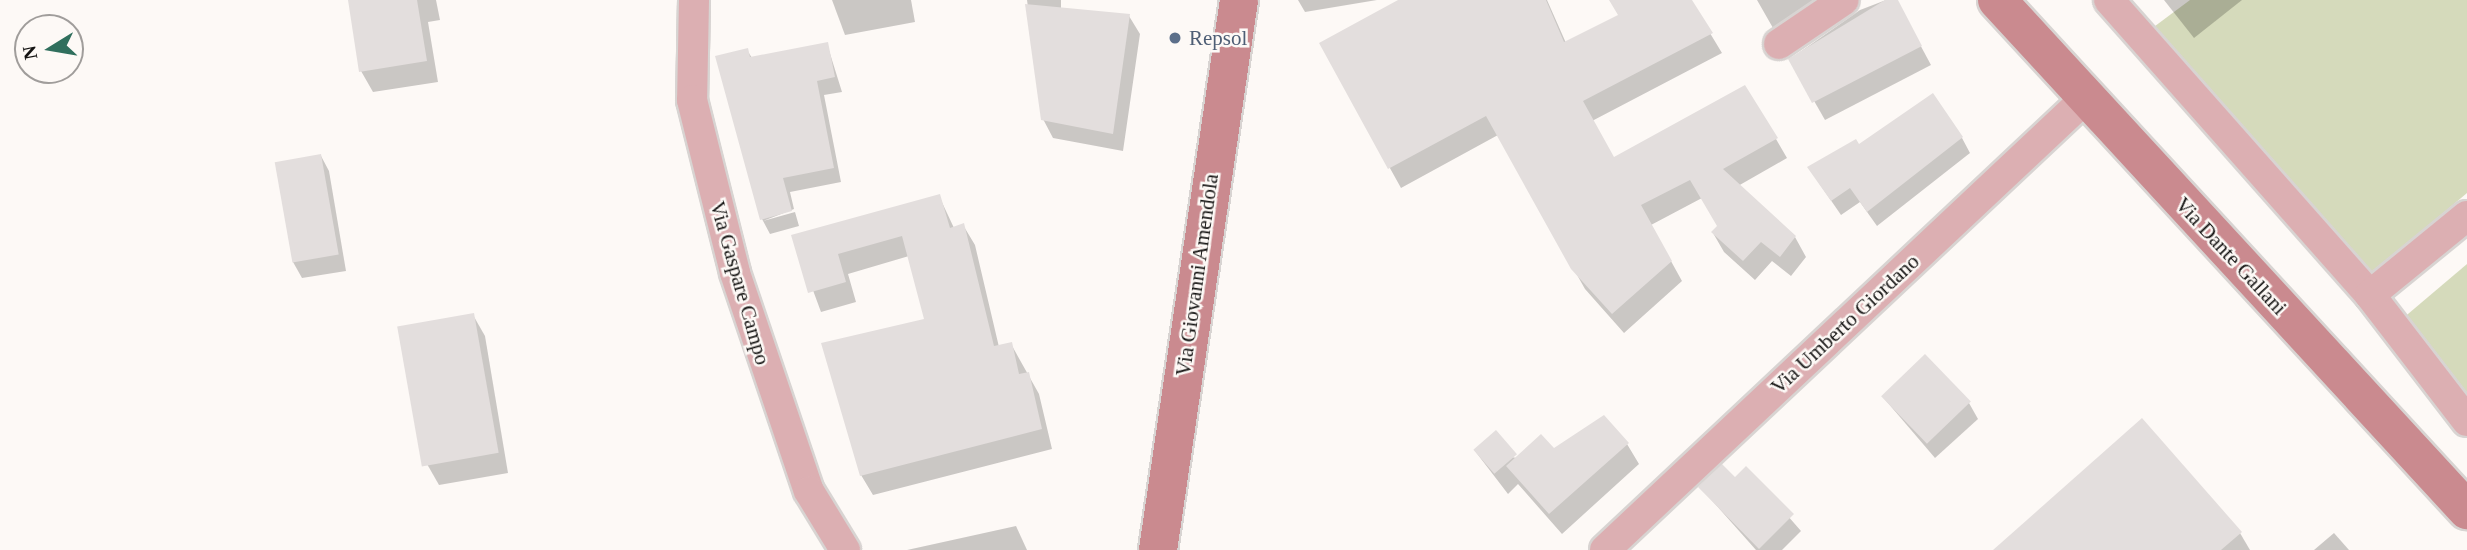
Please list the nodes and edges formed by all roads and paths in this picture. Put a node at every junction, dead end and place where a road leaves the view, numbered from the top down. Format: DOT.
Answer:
graph roads {
  1 [pos="694,0"];
  2 [pos="1239,0"];
  3 [pos="1844,0"];
  4 [pos="1997,0"];
  5 [pos="2109,0"];
  6 [pos="1779,44"];
  7 [pos="2085,99"];
  8 [pos="2467,216"];
  9 [pos="2370,296"];
  10 [pos="2467,421"];
  11 [pos="2467,510"];
  12 [pos="845,550"];
  13 [pos="1158,550"];
  14 [pos="1605,550"];
  1 -- 12 [label="street, Via Gaspare Campo"];
  2 -- 13 [label="street, Via Giovanni Amendola"];
  3 -- 6 [label="street"];
  4 -- 7 [label="street, Via Dante Gallani"];
  5 -- 9 [label="street"];
  7 -- 11 [label="street, Via Dante Gallani"];
  7 -- 14 [label="street, Via Umberto Giordano"];
  8 -- 9 [label="street"];
  9 -- 10 [label="street"];
}
